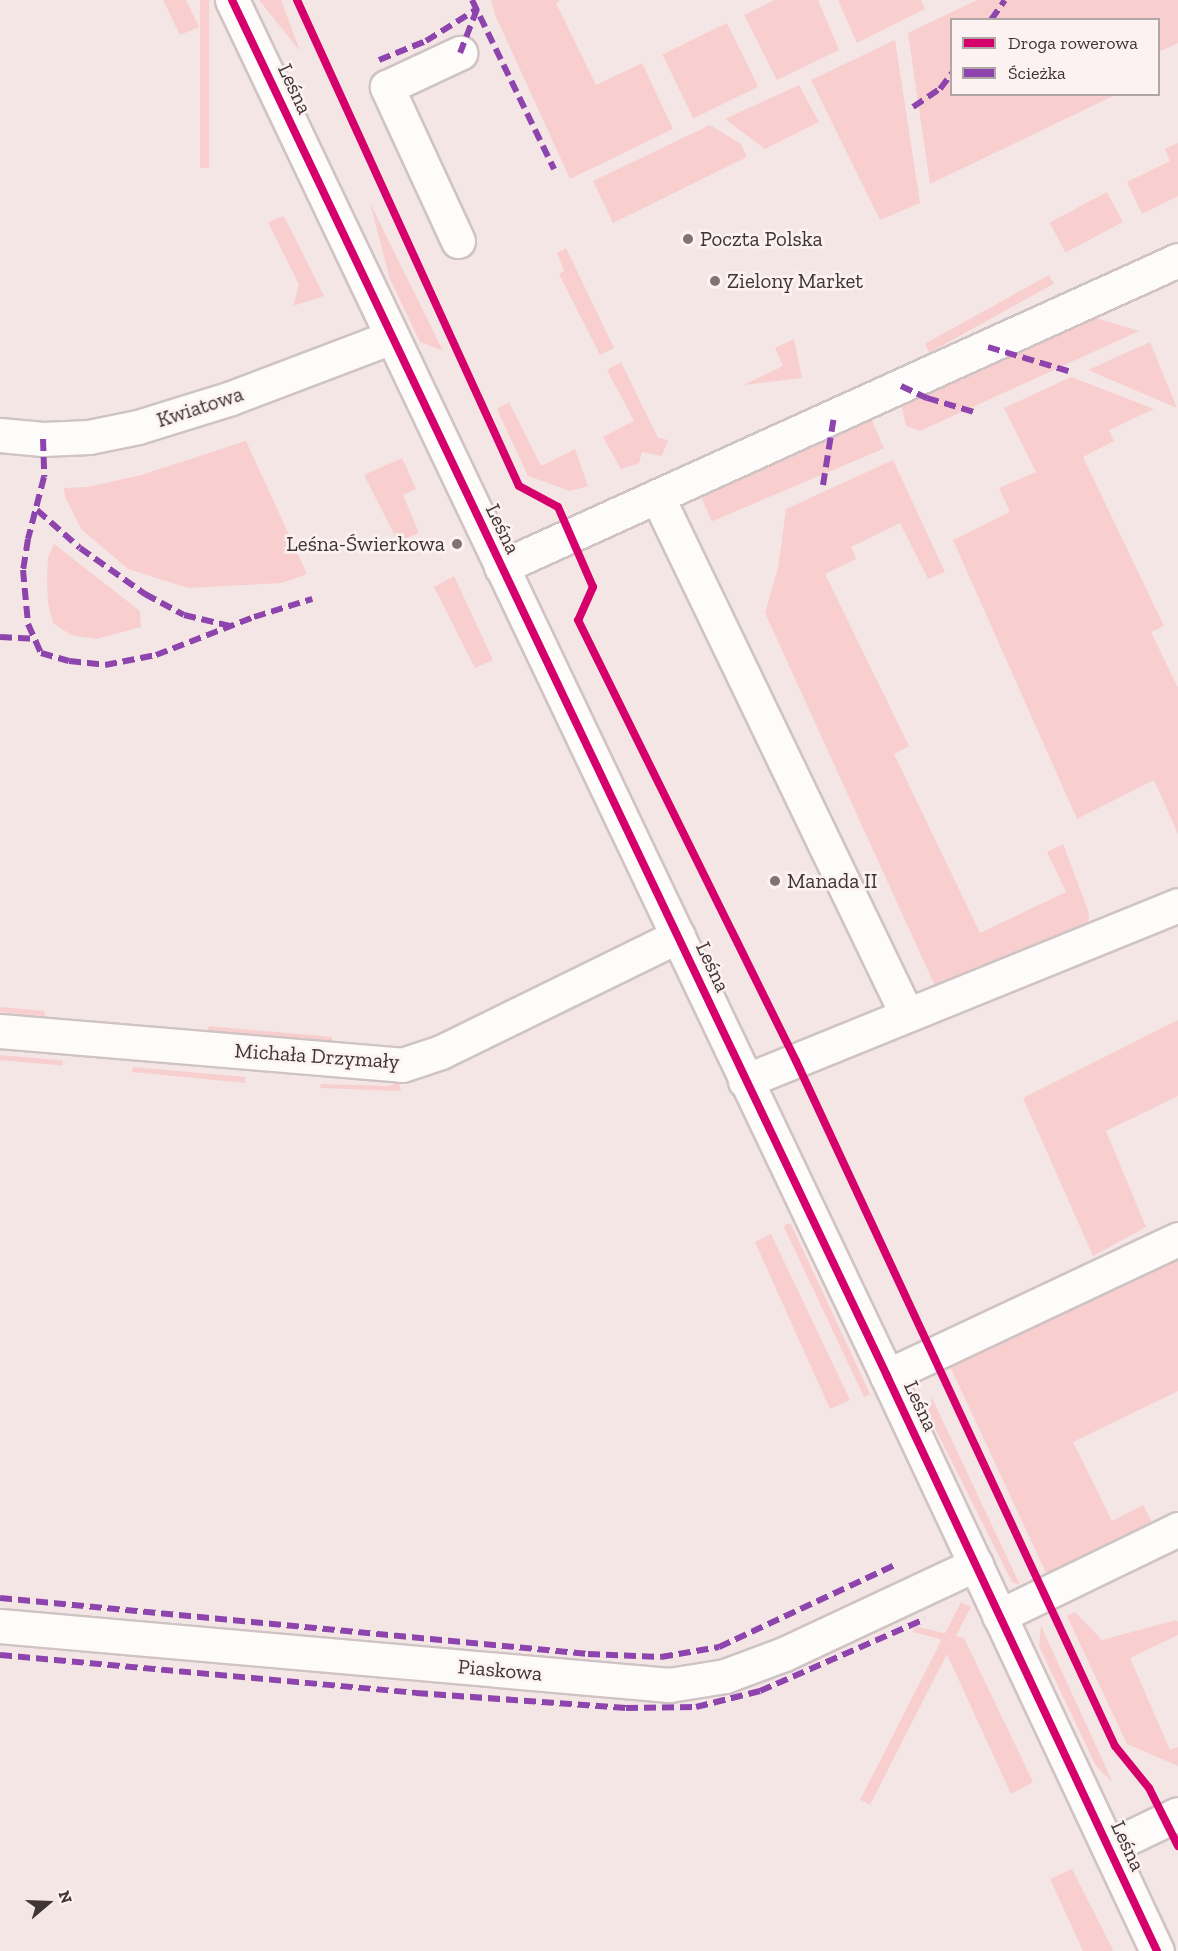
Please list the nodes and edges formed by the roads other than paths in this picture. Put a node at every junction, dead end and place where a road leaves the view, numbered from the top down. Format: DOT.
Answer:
graph roads {
  1 [pos="232,0"];
  2 [pos="460,52"];
  3 [pos="458,241"];
  4 [pos="1178,260"];
  5 [pos="392,338"];
  6 [pos="0,435"];
  7 [pos="657,496"];
  8 [pos="501,567"];
  9 [pos="1178,904"];
  10 [pos="678,936"];
  11 [pos="907,1015"];
  12 [pos="0,1031"];
  13 [pos="745,1081"];
  14 [pos="1178,1239"];
  15 [pos="887,1376"];
  16 [pos="1178,1529"];
  17 [pos="976,1564"];
  18 [pos="999,1616"];
  19 [pos="0,1626"];
  20 [pos="1178,1814"];
  21 [pos="1109,1847"];
  22 [pos="1157,1951"];
  1 -- 5 [label="street, Leśna"];
  2 -- 3 [label="street"];
  4 -- 7 [label="street"];
  5 -- 6 [label="street, Kwiatowa"];
  5 -- 8 [label="street, Leśna"];
  7 -- 8 [label="street"];
  7 -- 11 [label="street"];
  8 -- 10 [label="street, Leśna"];
  9 -- 11 [label="street"];
  10 -- 12 [label="street, Michała Drzymały"];
  10 -- 13 [label="street, Leśna"];
  11 -- 13 [label="street"];
  13 -- 15 [label="street, Leśna"];
  14 -- 15 [label="street"];
  15 -- 17 [label="street, Leśna"];
  16 -- 18 [label="street"];
  17 -- 18 [label="street, Leśna"];
  17 -- 19 [label="street, Piaskowa"];
  18 -- 21 [label="street, Leśna"];
  20 -- 21 [label="street"];
  21 -- 22 [label="street, Leśna"];
}
